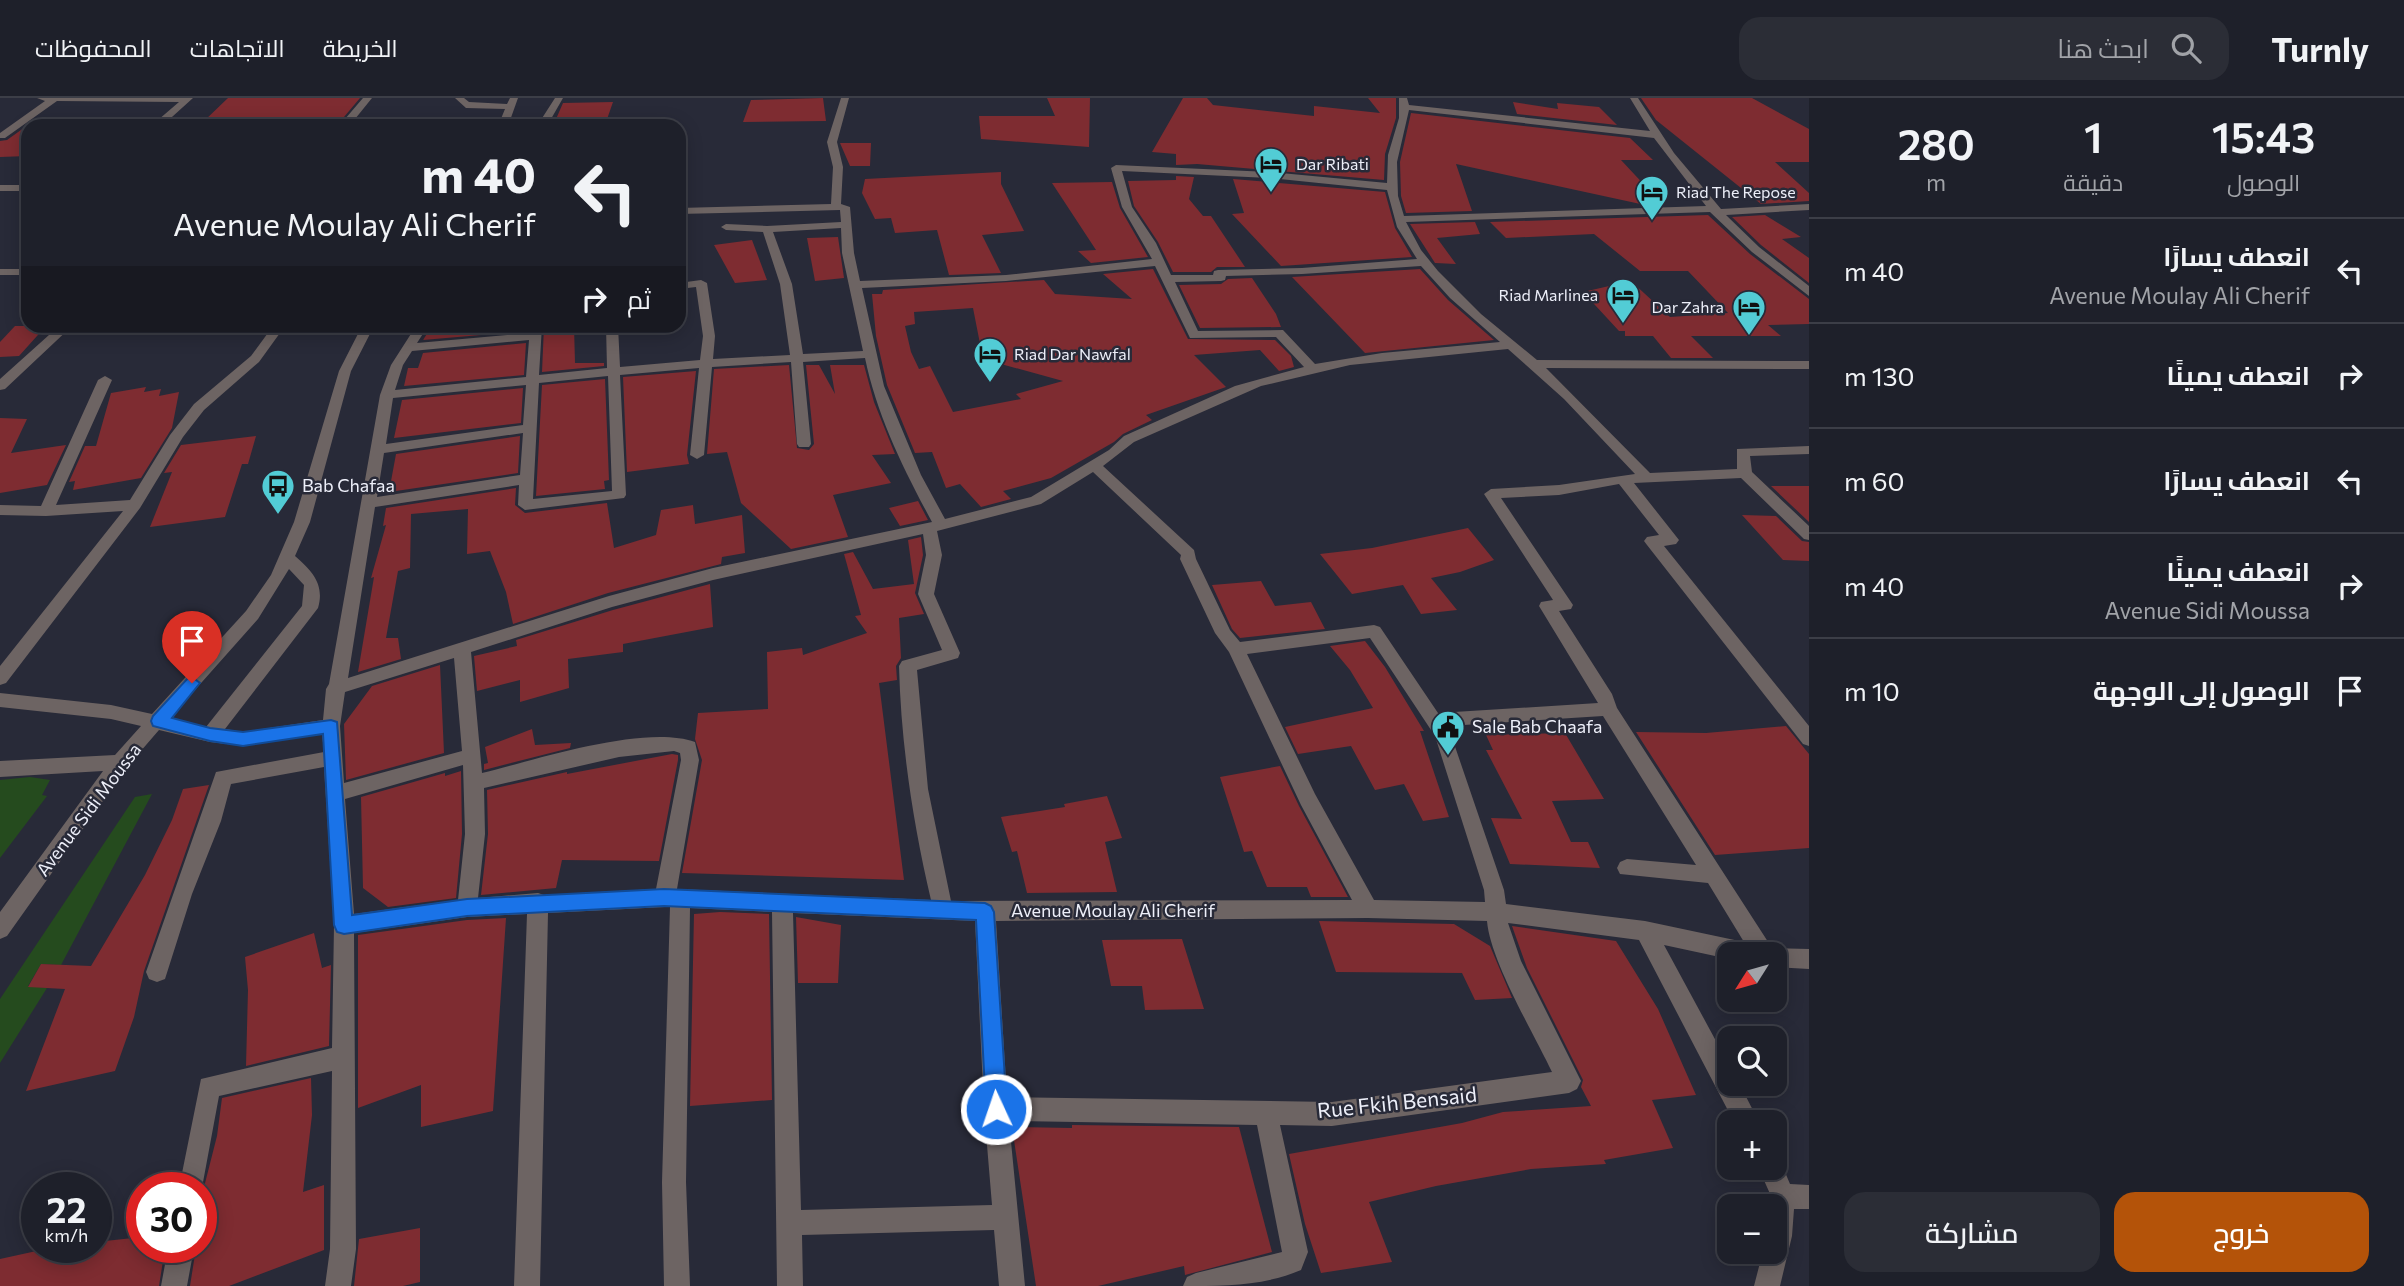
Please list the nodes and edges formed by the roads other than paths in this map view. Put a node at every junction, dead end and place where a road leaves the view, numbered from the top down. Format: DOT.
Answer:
graph roads {
  1 [pos="41,98"];
  2 [pos="55,98"];
  3 [pos="188,98"];
  4 [pos="368,98"];
  5 [pos="459,98"];
  6 [pos="559,98"];
  7 [pos="845,98"];
  8 [pos="1634,98"];
  9 [pos="513,102"];
  10 [pos="1404,102"];
  11 [pos="26,119"];
  12 [pos="164,119"];
  13 [pos="350,119"];
  14 [pos="506,119"];
  15 [pos="546,119"];
  16 [pos="21,122"];
  17 [pos="1656,135"];
  18 [pos="15,136"];
  19 [pos="1393,187"];
  20 [pos="0,188"];
  21 [pos="21,188"];
  22 [pos="836,207"];
  23 [pos="1809,207"];
  24 [pos="686,211"];
  25 [pos="1714,211"];
  26 [pos="1399,219"];
  27 [pos="845,225"];
  28 [pos="726,227"];
  29 [pos="767,229"];
  30 [pos="1158,262"];
  31 [pos="1423,262"];
  32 [pos="0,272"];
  33 [pos="21,272"];
  34 [pos="1167,279"];
  35 [pos="686,285"];
  36 [pos="856,285"];
  37 [pos="1809,292"];
  38 [pos="58,333"];
  39 [pos="274,333"];
  40 [pos="364,333"];
  41 [pos="417,333"];
  42 [pos="521,333"];
  43 [pos="536,333"];
  44 [pos="612,333"];
  45 [pos="1510,345"];
  46 [pos="407,348"];
  47 [pos="871,354"];
  48 [pos="797,359"];
  49 [pos="707,363"];
  50 [pos="1533,364"];
  51 [pos="1809,365"];
  52 [pos="1312,368"];
  53 [pos="615,371"];
  54 [pos="532,378"];
  55 [pos="106,380"];
  56 [pos="1,383"];
  57 [pos="387,395"];
  58 [pos="530,428"];
  59 [pos="804,444"];
  60 [pos="379,449"];
  61 [pos="1809,450"];
  62 [pos="697,455"];
  63 [pos="1094,465"];
  64 [pos="1745,472"];
  65 [pos="1623,478"];
  66 [pos="1647,478"];
  67 [pos="527,479"];
  68 [pos="370,503"];
  69 [pos="135,505"];
  70 [pos="0,510"];
  71 [pos="46,510"];
  72 [pos="935,527"];
  73 [pos="1809,535"];
  74 [pos="287,558"];
  75 [pos="1236,649"];
  76 [pos="462,651"];
  77 [pos="0,678"];
  78 [pos="335,689"];
  79 [pos="0,700"];
  80 [pos="1608,709"];
  81 [pos="1436,720"];
  82 [pos="159,721"];
  83 [pos="331,726"];
  84 [pos="210,735"];
  85 [pos="1809,739"];
  86 [pos="473,755"];
  87 [pos="331,758"];
  88 [pos="120,762"];
  89 [pos="0,769"];
  90 [pos="474,783"];
  91 [pos="335,794"];
  92 [pos="1627,868"];
  93 [pos="1715,875"];
  94 [pos="672,898"];
  95 [pos="538,902"];
  96 [pos="782,903"];
  97 [pos="467,908"];
  98 [pos="1368,909"];
  99 [pos="943,910"];
  100 [pos="985,912"];
  101 [pos="1495,912"];
  102 [pos="344,925"];
  103 [pos="0,929"];
  104 [pos="1645,931"];
  105 [pos="1757,942"];
  106 [pos="1717,946"];
  107 [pos="1787,958"];
  108 [pos="1809,959"];
  109 [pos="157,972"];
  110 [pos="342,1056"];
  111 [pos="996,1109"];
  112 [pos="1741,1110"];
  113 [pos="1266,1113"];
  114 [pos="194,1172"];
  115 [pos="1787,1196"];
  116 [pos="1809,1197"];
  117 [pos="1005,1217"];
  118 [pos="789,1223"];
  119 [pos="178,1263"];
  120 [pos="1772,1264"];
  121 [pos="174,1286"];
  122 [pos="338,1286"];
  123 [pos="527,1286"];
  124 [pos="677,1286"];
  125 [pos="790,1286"];
  126 [pos="1012,1286"];
  127 [pos="1196,1286"];
  128 [pos="1767,1286"];
  1 -- 2 [label="street"];
  2 -- 3 [label="street"];
  2 -- 11 [label="street"];
  3 -- 12 [label="street"];
  4 -- 13 [label="street"];
  5 -- 9 [label="street"];
  6 -- 15 [label="street"];
  7 -- 22 [label="street"];
  8 -- 17 [label="street"];
  9 -- 14 [label="street"];
  10 -- 17 [label="street"];
  10 -- 19 [label="street"];
  16 -- 18 [label="street"];
  17 -- 25 [label="street"];
  19 -- 26 [label="street"];
  19 -- 30 [label="street"];
  20 -- 21 [label="street"];
  22 -- 24 [label="street"];
  22 -- 27 [label="street"];
  23 -- 25 [label="street"];
  25 -- 26 [label="street"];
  25 -- 37 [label="street"];
  26 -- 31 [label="street"];
  27 -- 29 [label="street"];
  27 -- 36 [label="street"];
  28 -- 29 [label="street"];
  29 -- 48 [label="street"];
  30 -- 34 [label="street"];
  30 -- 36 [label="street"];
  31 -- 34 [label="street"];
  31 -- 45 [label="street"];
  32 -- 33 [label="street"];
  34 -- 52 [label="street"];
  35 -- 49 [label="street"];
  36 -- 47 [label="street"];
  38 -- 56 [label="street"];
  39 -- 69 [label="street"];
  40 -- 74 [label="street, Avenue Sidi Moussa"];
  41 -- 46 [label="street"];
  42 -- 46 [label="street"];
  43 -- 54 [label="street"];
  44 -- 53 [label="street"];
  45 -- 50 [label="street"];
  45 -- 52 [label="street"];
  46 -- 57 [label="street"];
  47 -- 48 [label="street"];
  47 -- 72 [label="street"];
  48 -- 49 [label="street"];
  48 -- 59 [label="street"];
  49 -- 53 [label="street"];
  49 -- 62 [label="street"];
  50 -- 51 [label="street"];
  50 -- 66 [label="street"];
  52 -- 63 [label="street"];
  53 -- 54 [label="street"];
  53 -- 67 [label="street"];
  54 -- 57 [label="street"];
  54 -- 58 [label="street"];
  55 -- 71 [label="street"];
  57 -- 60 [label="street"];
  58 -- 60 [label="street"];
  58 -- 67 [label="street"];
  60 -- 68 [label="street"];
  61 -- 64 [label="street"];
  63 -- 72 [label="street"];
  63 -- 75 [label="street"];
  64 -- 66 [label="street"];
  64 -- 73 [label="street"];
  65 -- 66 [label="street"];
  65 -- 80 [label="street"];
  65 -- 85 [label="street"];
  67 -- 68 [label="street"];
  68 -- 78 [label="street"];
  69 -- 71 [label="street"];
  69 -- 77 [label="street"];
  70 -- 71 [label="street"];
  72 -- 76 [label="street"];
  72 -- 99 [label="street"];
  74 -- 82 [label="street, Avenue Sidi Moussa"];
  74 -- 84 [label="street"];
  75 -- 81 [label="street"];
  75 -- 98 [label="street"];
  76 -- 78 [label="street"];
  76 -- 86 [label="street"];
  78 -- 83 [label="street"];
  79 -- 82 [label="street"];
  80 -- 81 [label="street"];
  80 -- 93 [label="street"];
  81 -- 101 [label="street"];
  82 -- 84 [label="street"];
  82 -- 88 [label="street, Avenue Sidi Moussa"];
  83 -- 84 [label="street"];
  83 -- 87 [label="street"];
  86 -- 90 [label="street"];
  86 -- 91 [label="street"];
  87 -- 91 [label="street"];
  87 -- 109 [label="street"];
  88 -- 89 [label="street"];
  88 -- 103 [label="street, Avenue Sidi Moussa"];
  90 -- 94 [label="street"];
  90 -- 97 [label="street"];
  91 -- 102 [label="street"];
  92 -- 93 [label="street"];
  93 -- 105 [label="street"];
  94 -- 95 [label="street, Avenue Moulay Ali Cherif"];
  94 -- 96 [label="street, Avenue Moulay Ali Cherif"];
  94 -- 124 [label="street"];
  95 -- 97 [label="street, Avenue Moulay Ali Cherif"];
  95 -- 123 [label="street"];
  96 -- 99 [label="street, Avenue Moulay Ali Cherif"];
  96 -- 118 [label="street"];
  97 -- 102 [label="street, Avenue Moulay Ali Cherif"];
  98 -- 100 [label="street, Avenue Moulay Ali Cherif"];
  98 -- 101 [label="street, Avenue Moulay Ali Cherif"];
  99 -- 100 [label="street, Avenue Moulay Ali Cherif"];
  100 -- 111 [label="street"];
  101 -- 104 [label="street, Avenue Moulay Ali Cherif"];
  101 -- 113 [label="street, Rue Fkih Bensaid"];
  102 -- 110 [label="street"];
  104 -- 106 [label="street, Avenue Moulay Ali Cherif"];
  104 -- 112 [label="street"];
  107 -- 108 [label="street"];
  110 -- 114 [label="street"];
  110 -- 122 [label="street"];
  111 -- 113 [label="street, Rue Fkih Bensaid"];
  111 -- 117 [label="street"];
  113 -- 127 [label="street"];
  115 -- 116 [label="street"];
  117 -- 118 [label="street"];
  117 -- 126 [label="street"];
  118 -- 125 [label="street"];
  119 -- 121 [label="street"];
  120 -- 128 [label="street"];
}
